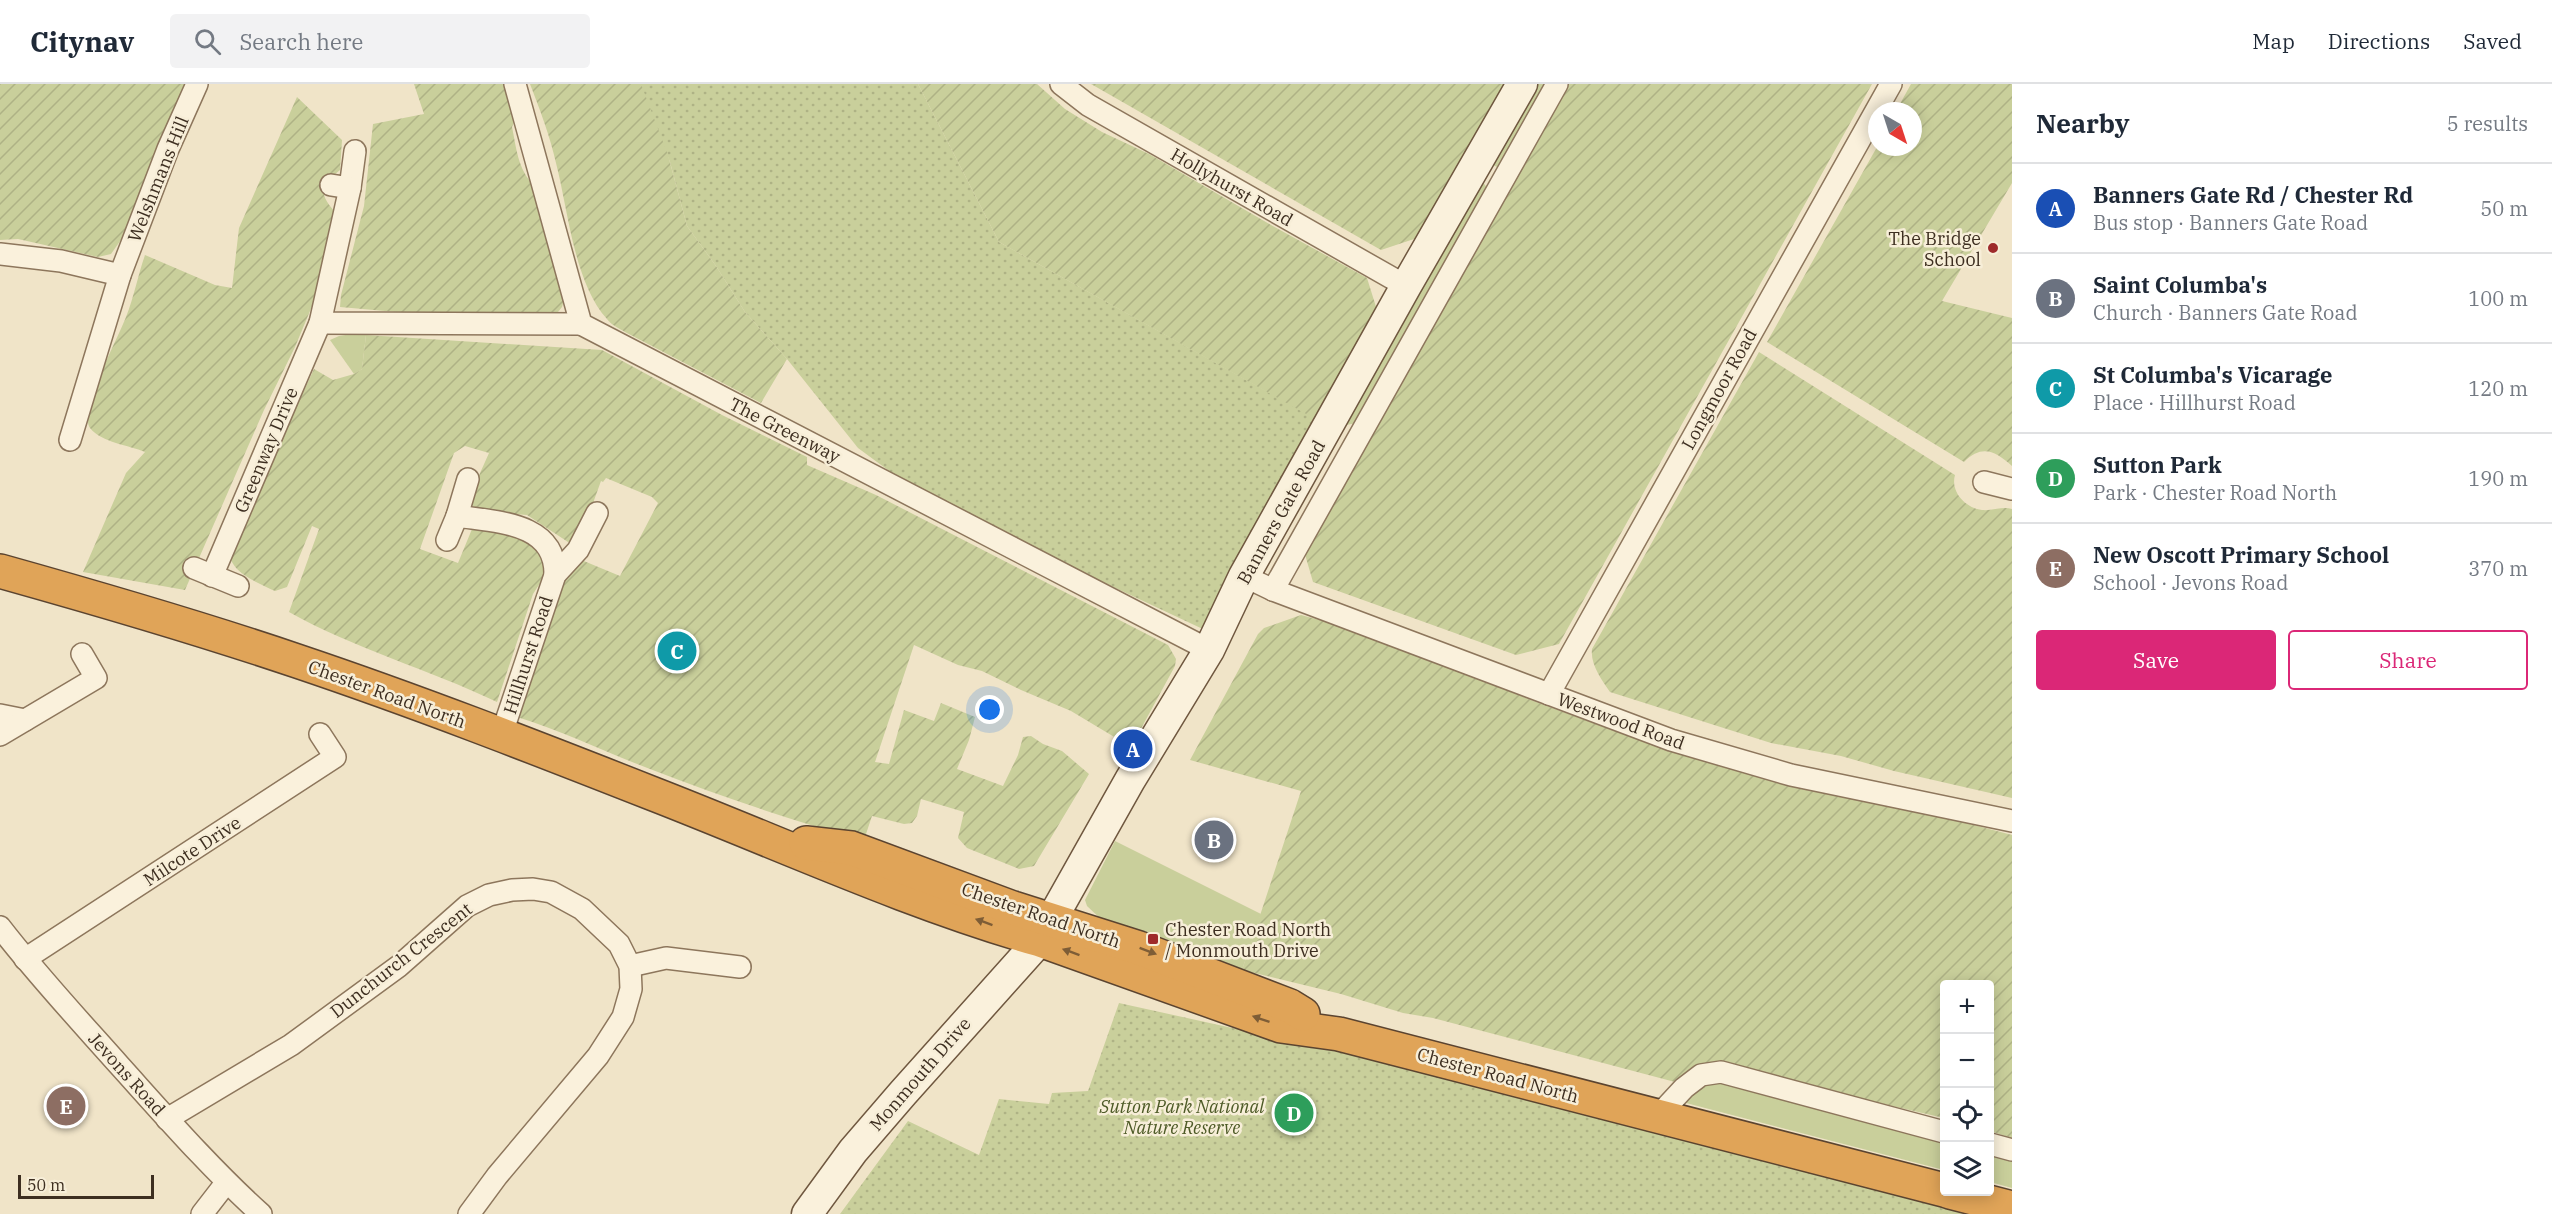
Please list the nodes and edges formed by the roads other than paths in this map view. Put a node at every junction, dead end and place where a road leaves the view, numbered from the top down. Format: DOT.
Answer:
graph roads {
  1 [pos="197,84"];
  2 [pos="515,84"];
  3 [pos="1061,84"];
  4 [pos="1522,84"];
  5 [pos="1557,84"];
  6 [pos="1891,84"];
  7 [pos="354,151"];
  8 [pos="0,254"];
  9 [pos="120,275"];
  10 [pos="1406,286"];
  11 [pos="320,323"];
  12 [pos="581,324"];
  13 [pos="70,440"];
  14 [pos="468,479"];
  15 [pos="1984,482"];
  16 [pos="2012,489"];
  17 [pos="597,513"];
  18 [pos="457,516"];
  19 [pos="447,540"];
  20 [pos="0,571"];
  21 [pos="555,575"];
  22 [pos="1244,576"];
  23 [pos="238,586"];
  24 [pos="1273,590"];
  25 [pos="1209,650"];
  26 [pos="82,654"];
  27 [pos="1549,694"];
  28 [pos="0,714"];
  29 [pos="25,720"];
  30 [pos="320,734"];
  31 [pos="0,735"];
  32 [pos="501,736"];
  33 [pos="2012,821"];
  34 [pos="0,927"];
  35 [pos="1046,930"];
  36 [pos="25,959"];
  37 [pos="630,966"];
  38 [pos="740,967"];
  39 [pos="1658,1116"];
  40 [pos="167,1119"];
  41 [pos="1940,1131"];
  42 [pos="1994,1145"];
  43 [pos="2012,1150"];
  44 [pos="226,1183"];
  45 [pos="1940,1189"];
  46 [pos="1968,1196"];
  47 [pos="2012,1208"];
  48 [pos="202,1214"];
  49 [pos="261,1214"];
  50 [pos="469,1214"];
  51 [pos="807,1214"];
  1 -- 9 [label="street, Welshmans Hill"];
  2 -- 12 [label="street"];
  3 -- 10 [label="street, Hollyhurst Road"];
  4 -- 10 [label="street, Banners Gate Road"];
  5 -- 24 [label="street, Banners Gate Road"];
  6 -- 27 [label="street, Longmoor Road"];
  7 -- 11 [label="street, Greenway Drive"];
  8 -- 9 [label="street"];
  9 -- 13 [label="street, Welshmans Hill"];
  10 -- 22 [label="street, Banners Gate Road"];
  11 -- 12 [label="street"];
  11 -- 23 [label="street, Greenway Drive"];
  12 -- 25 [label="street, The Greenway"];
  14 -- 18 [label="street"];
  15 -- 16 [label="street"];
  17 -- 21 [label="street, Hillhurst Road"];
  18 -- 19 [label="street"];
  18 -- 21 [label="street, Hillhurst Road"];
  20 -- 32 [label="highway, Chester Road North"];
  21 -- 32 [label="street, Hillhurst Road"];
  22 -- 24 [label="street, Westwood Road"];
  22 -- 25 [label="street, Banners Gate Road"];
  24 -- 27 [label="street, Westwood Road"];
  25 -- 35 [label="street, Banners Gate Road"];
  26 -- 29 [label="street"];
  27 -- 33 [label="street, Westwood Road"];
  28 -- 29 [label="street"];
  29 -- 31 [label="street"];
  30 -- 36 [label="street, Milcote Drive"];
  32 -- 35 [label="highway, Chester Road North"];
  34 -- 36 [label="street, Jevons Road"];
  35 -- 39 [label="highway, Chester Road North"];
  35 -- 51 [label="street, Monmouth Drive"];
  36 -- 40 [label="street, Jevons Road"];
  37 -- 38 [label="street"];
  37 -- 40 [label="street, Dunchurch Crescent"];
  37 -- 50 [label="street"];
  39 -- 41 [label="street"];
  39 -- 45 [label="highway, Chester Road North"];
  40 -- 44 [label="street, Jevons Road"];
  42 -- 43 [label="street"];
  44 -- 48 [label="street"];
  44 -- 49 [label="street, Jevons Road"];
  46 -- 47 [label="highway"];
}
